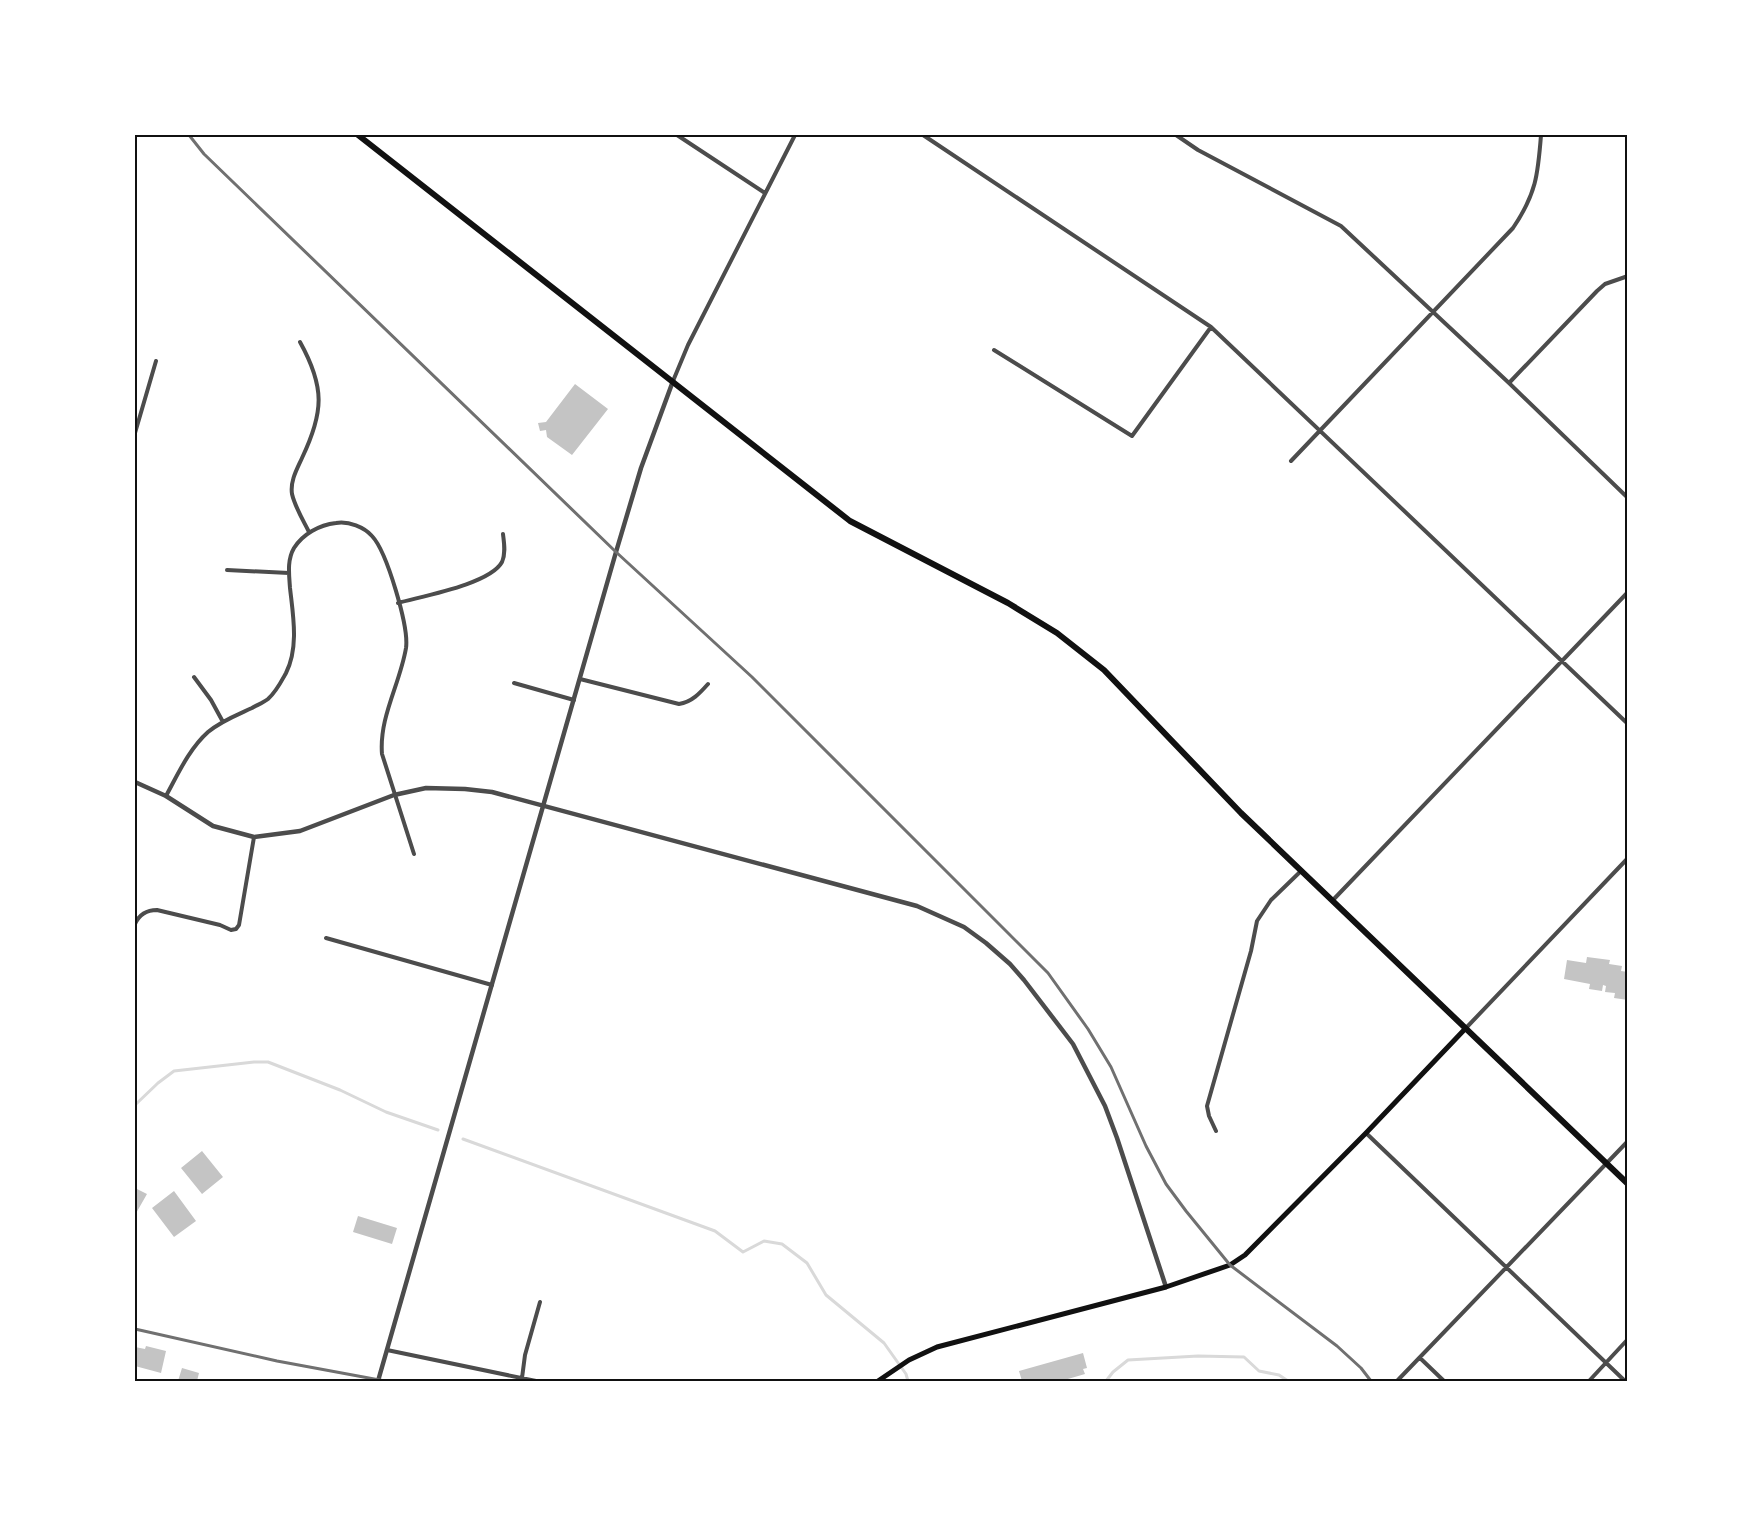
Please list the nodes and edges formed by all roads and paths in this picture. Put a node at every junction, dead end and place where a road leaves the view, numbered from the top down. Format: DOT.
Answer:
graph roads {
  1 [pos="358,135"];
  2 [pos="676,135"];
  3 [pos="795,135"];
  4 [pos="923,135"];
  5 [pos="1176,135"];
  6 [pos="1541,135"];
  7 [pos="765,193"];
  8 [pos="1628,276"];
  9 [pos="1434,312"];
  10 [pos="1211,327"];
  11 [pos="300,342"];
  12 [pos="994,350"];
  13 [pos="156,362"];
  14 [pos="673,381"];
  15 [pos="1509,383"];
  16 [pos="1320,430"];
  17 [pos="135,433"];
  18 [pos="1291,461"];
  19 [pos="1628,498"];
  20 [pos="309,532"];
  21 [pos="503,534"];
  22 [pos="227,570"];
  23 [pos="289,573"];
  24 [pos="1628,592"];
  25 [pos="398,603"];
  26 [pos="1562,661"];
  27 [pos="194,677"];
  28 [pos="580,679"];
  29 [pos="514,683"];
  30 [pos="708,684"];
  31 [pos="574,700"];
  32 [pos="223,722"];
  33 [pos="1628,724"];
  34 [pos="135,782"];
  35 [pos="394,795"];
  36 [pos="166,796"];
  37 [pos="543,807"];
  38 [pos="254,837"];
  39 [pos="414,854"];
  40 [pos="1628,858"];
  41 [pos="1301,870"];
  42 [pos="1333,900"];
  43 [pos="135,924"];
  44 [pos="326,938"];
  45 [pos="492,985"];
  46 [pos="1465,1029"];
  47 [pos="1216,1131"];
  48 [pos="1366,1133"];
  49 [pos="1628,1141"];
  50 [pos="1606,1164"];
  51 [pos="1628,1184"];
  52 [pos="1506,1268"];
  53 [pos="1166,1287"];
  54 [pos="540,1302"];
  55 [pos="1628,1339"];
  56 [pos="387,1350"];
  57 [pos="1420,1358"];
  58 [pos="1606,1363"];
  59 [pos="522,1378"];
  60 [pos="378,1381"];
  61 [pos="536,1381"];
  62 [pos="878,1381"];
  63 [pos="1397,1381"];
  64 [pos="1444,1381"];
  65 [pos="1588,1381"];
  66 [pos="1625,1381"];
  1 -- 14 [label="main road"];
  2 -- 7 [label="street"];
  3 -- 7 [label="street"];
  4 -- 10 [label="street"];
  5 -- 9 [label="street"];
  6 -- 9 [label="street"];
  7 -- 14 [label="street"];
  8 -- 15 [label="street"];
  9 -- 15 [label="street"];
  9 -- 16 [label="street"];
  10 -- 12 [label="street"];
  10 -- 16 [label="street"];
  11 -- 20 [label="street"];
  13 -- 17 [label="street"];
  14 -- 28 [label="street"];
  14 -- 41 [label="main road"];
  15 -- 19 [label="street"];
  16 -- 18 [label="street"];
  16 -- 26 [label="street"];
  20 -- 23 [label="street"];
  20 -- 25 [label="street"];
  21 -- 25 [label="street"];
  22 -- 23 [label="street"];
  23 -- 32 [label="street"];
  24 -- 26 [label="street"];
  25 -- 35 [label="street"];
  26 -- 33 [label="street"];
  26 -- 42 [label="street"];
  27 -- 32 [label="street"];
  28 -- 30 [label="street"];
  28 -- 31 [label="street"];
  29 -- 31 [label="street"];
  31 -- 37 [label="street"];
  32 -- 36 [label="street"];
  34 -- 36 [label="street"];
  35 -- 37 [label="street"];
  35 -- 38 [label="street"];
  35 -- 39 [label="street"];
  36 -- 38 [label="street"];
  37 -- 45 [label="street"];
  37 -- 53 [label="street"];
  38 -- 43 [label="street"];
  40 -- 46 [label="street"];
  41 -- 42 [label="main road"];
  41 -- 47 [label="street"];
  42 -- 46 [label="main road"];
  44 -- 45 [label="street"];
  45 -- 56 [label="street"];
  46 -- 48 [label="main road"];
  46 -- 50 [label="main road"];
  48 -- 52 [label="street"];
  48 -- 53 [label="main road"];
  49 -- 50 [label="street"];
  50 -- 51 [label="main road"];
  50 -- 52 [label="street"];
  52 -- 57 [label="street"];
  52 -- 58 [label="street"];
  53 -- 62 [label="main road"];
  54 -- 59 [label="street"];
  55 -- 58 [label="street"];
  56 -- 59 [label="street"];
  56 -- 60 [label="street"];
  57 -- 63 [label="street"];
  57 -- 64 [label="street"];
  58 -- 65 [label="street"];
  58 -- 66 [label="street"];
  59 -- 61 [label="street"];
}
